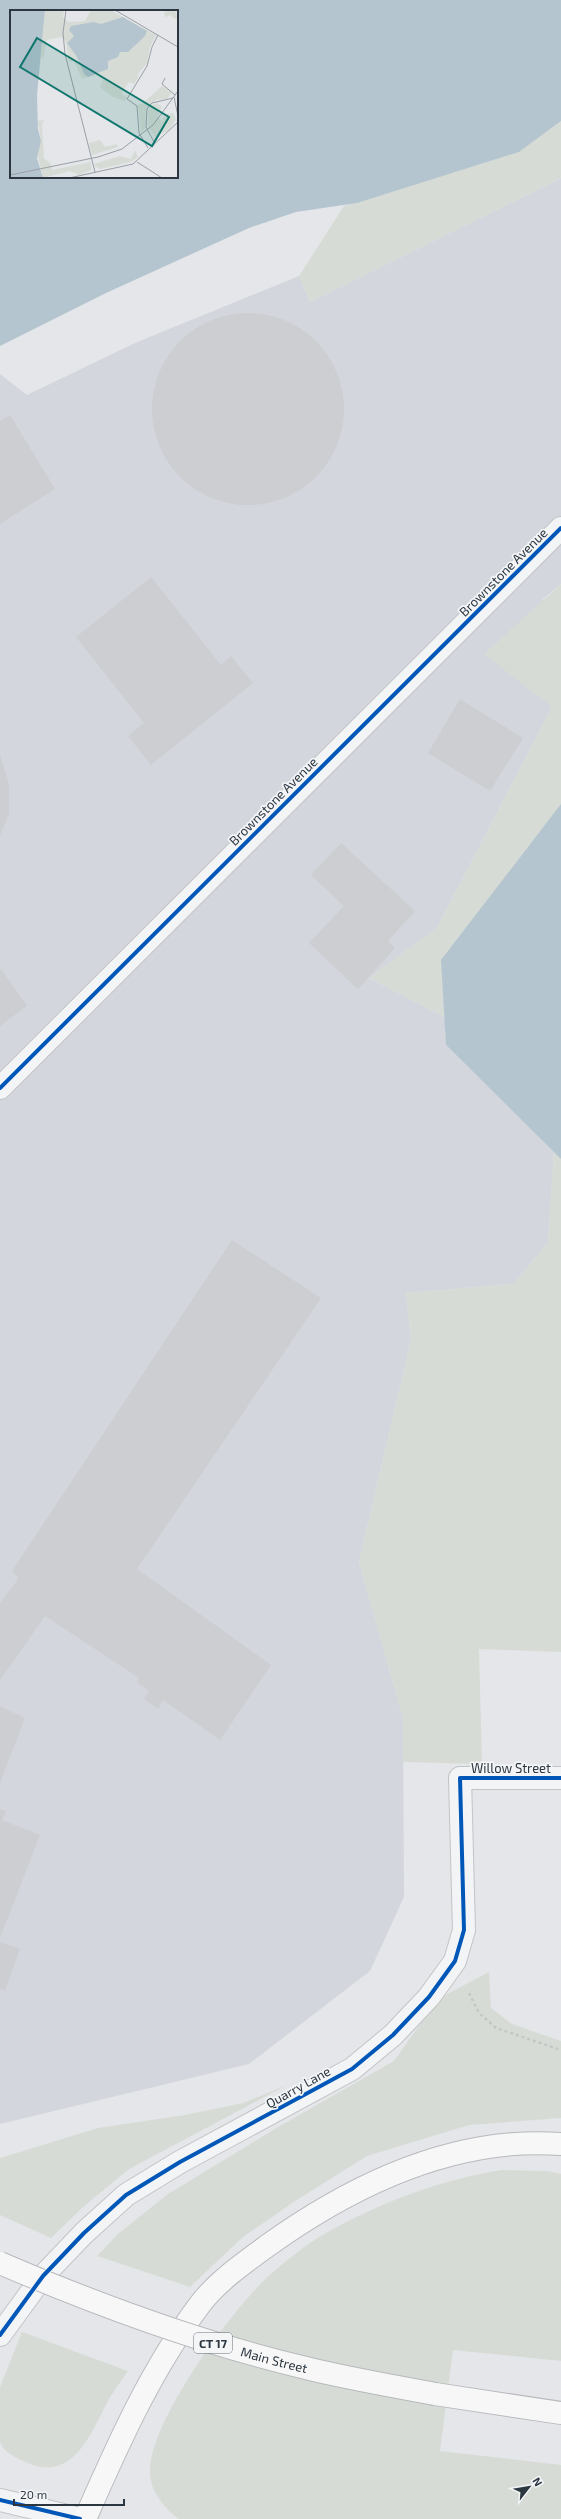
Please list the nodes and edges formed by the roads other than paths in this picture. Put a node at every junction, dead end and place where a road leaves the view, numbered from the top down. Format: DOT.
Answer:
graph roads {
  1 [pos="561,528"];
  2 [pos="0,1088"];
  3 [pos="460,1778"];
  4 [pos="561,1778"];
  5 [pos="561,2144"];
  6 [pos="0,2263"];
  7 [pos="0,2335"];
  8 [pos="561,2413"];
  9 [pos="0,2500"];
  10 [pos="80,2519"];
  11 [pos="85,2519"];
  1 -- 2 [label="street, Brownstone Avenue"];
  3 -- 4 [label="street, Willow Street"];
  3 -- 7 [label="street, Quarry Lane"];
  5 -- 11 [label="highway"];
  6 -- 8 [label="highway, Main Street / CT 17, bridge"];
  9 -- 10 [label="street"];
}
